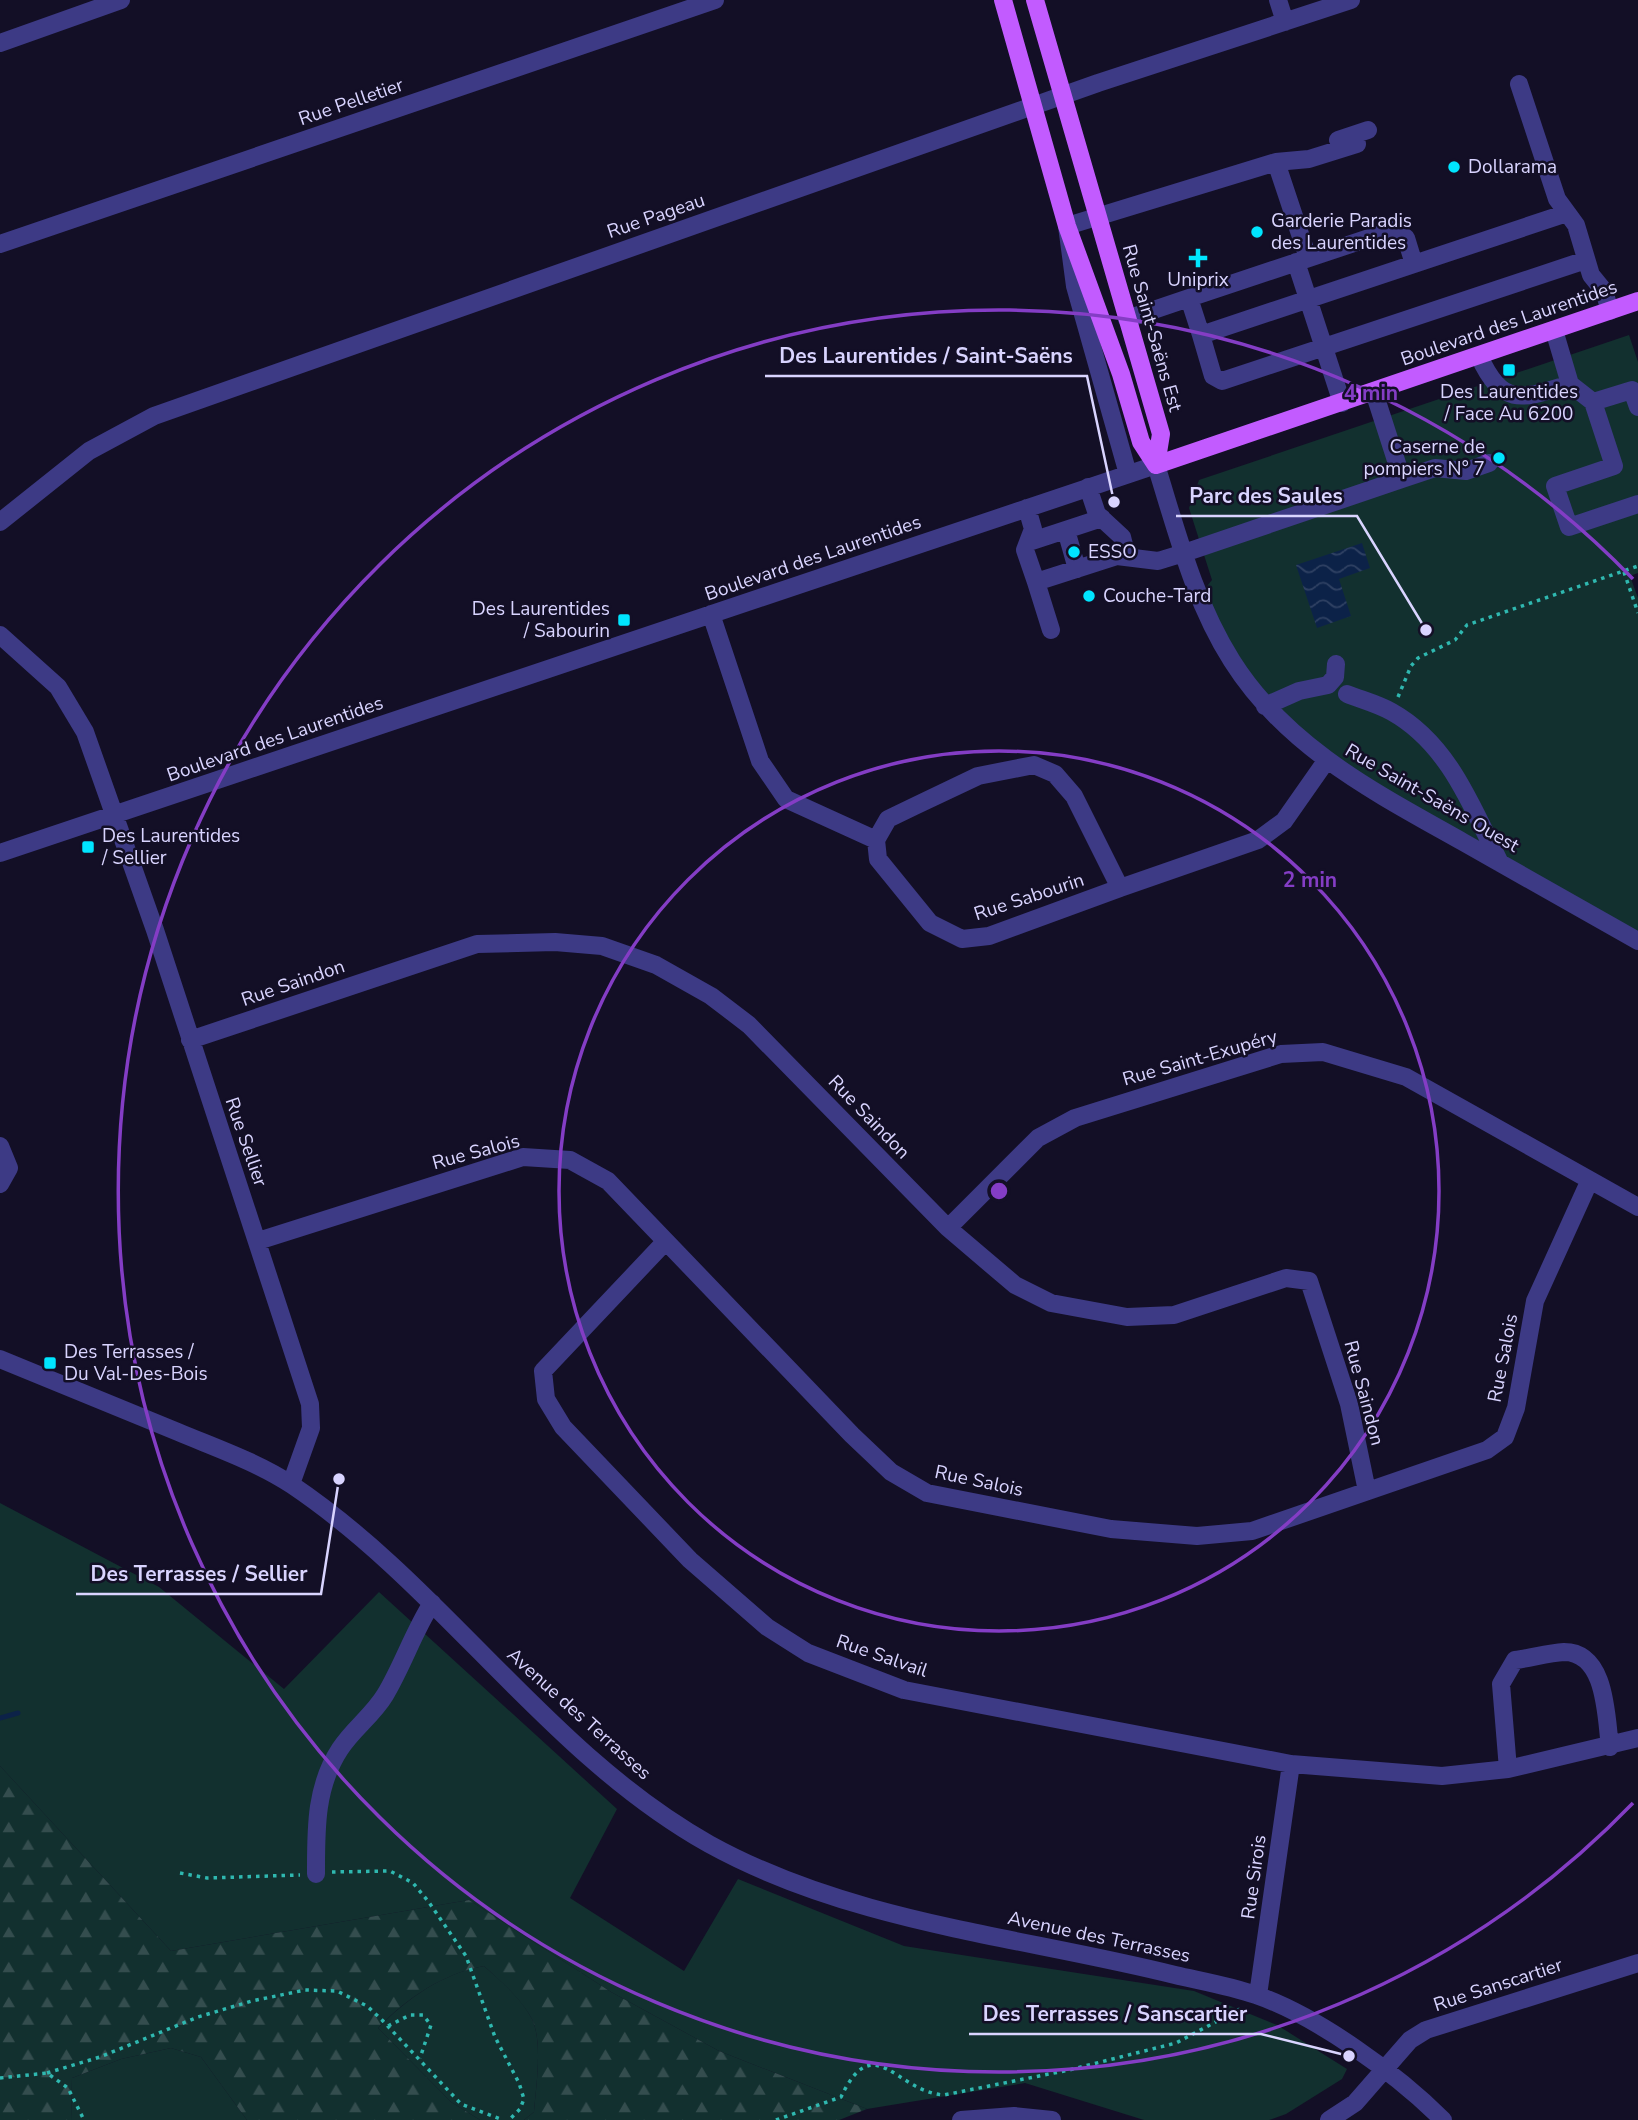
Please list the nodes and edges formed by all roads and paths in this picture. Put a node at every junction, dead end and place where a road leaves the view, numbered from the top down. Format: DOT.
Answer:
graph roads {
  1 [pos="121,0"];
  2 [pos="715,0"];
  3 [pos="1003,0"];
  4 [pos="1035,0"];
  5 [pos="1278,0"];
  6 [pos="1351,0"];
  7 [pos="1285,22"];
  8 [pos="0,43"];
  9 [pos="1520,84"];
  10 [pos="1062,96"];
  11 [pos="1031,106"];
  12 [pos="1363,137"];
  13 [pos="1276,162"];
  14 [pos="1567,213"];
  15 [pos="1097,217"];
  16 [pos="1067,226"];
  17 [pos="0,244"];
  18 [pos="1302,260"];
  19 [pos="1586,260"];
  20 [pos="1414,264"];
  21 [pos="1189,298"];
  22 [pos="1308,299"];
  23 [pos="1638,301"];
  24 [pos="1611,311"];
  25 [pos="1127,319"];
  26 [pos="1554,330"];
  27 [pos="1201,335"];
  28 [pos="1324,347"];
  29 [pos="1479,356"];
  30 [pos="1570,384"];
  31 [pos="1374,392"];
  32 [pos="1593,402"];
  33 [pos="1342,403"];
  34 [pos="1638,407"];
  35 [pos="1489,463"];
  36 [pos="1156,465"];
  37 [pos="1128,474"];
  38 [pos="1402,479"];
  39 [pos="1088,487"];
  40 [pos="1638,504"];
  41 [pos="1027,508"];
  42 [pos="1102,518"];
  43 [pos="0,522"];
  44 [pos="1066,530"];
  45 [pos="1029,542"];
  46 [pos="1184,553"];
  47 [pos="1127,557"];
  48 [pos="1638,566"];
  49 [pos="1077,569"];
  50 [pos="1624,571"];
  51 [pos="1036,582"];
  52 [pos="1638,613"];
  53 [pos="711,614"];
  54 [pos="1051,630"];
  55 [pos="0,635"];
  56 [pos="1336,664"];
  57 [pos="1347,694"];
  58 [pos="1265,706"];
  59 [pos="1392,712"];
  60 [pos="1326,761"];
  61 [pos="116,815"];
  62 [pos="876,840"];
  63 [pos="0,853"];
  64 [pos="1500,863"];
  65 [pos="1119,888"];
  66 [pos="1638,941"];
  67 [pos="190,1040"];
  68 [pos="0,1146"];
  69 [pos="1589,1182"];
  70 [pos="0,1184"];
  71 [pos="1638,1207"];
  72 [pos="948,1228"];
  73 [pos="258,1241"];
  74 [pos="664,1242"];
  75 [pos="1,1361"];
  76 [pos="291,1484"];
  77 [pos="1367,1490"];
  78 [pos="432,1603"];
  79 [pos="1638,1738"];
  80 [pos="1610,1747"];
  81 [pos="1291,1764"];
  82 [pos="1507,1769"];
  83 [pos="180,1873"];
  84 [pos="316,1874"];
  85 [pos="1638,1963"];
  86 [pos="1258,1995"];
  87 [pos="1231,2016"];
  88 [pos="388,2026"];
  89 [pos="420,2058"];
  90 [pos="1383,2069"];
  91 [pos="47,2073"];
  92 [pos="0,2078"];
  93 [pos="84,2120"];
  94 [pos="503,2120"];
  95 [pos="509,2120"];
  96 [pos="776,2120"];
  97 [pos="961,2120"];
  98 [pos="1052,2120"];
  99 [pos="1329,2120"];
  100 [pos="1443,2120"];
  1 -- 8 [label="street"];
  2 -- 17 [label="street, Rue Pelletier"];
  3 -- 11 [label="main road"];
  4 -- 10 [label="main road, Rue Saint-Saëns Est"];
  5 -- 7 [label="street"];
  6 -- 7 [label="street, Rue Pageau"];
  7 -- 10 [label="street, Rue Pageau"];
  9 -- 14 [label="street"];
  10 -- 11 [label="street, Rue Pageau"];
  10 -- 15 [label="main road, Rue Saint-Saëns Est"];
  11 -- 16 [label="main road"];
  11 -- 43 [label="street, Rue Pageau"];
  12 -- 13 [label="street"];
  13 -- 15 [label="street"];
  13 -- 18 [label="street"];
  14 -- 19 [label="street"];
  14 -- 20 [label="street"];
  15 -- 16 [label="street"];
  15 -- 25 [label="main road, Rue Saint-Saëns Est"];
  16 -- 36 [label="main road"];
  16 -- 37 [label="street"];
  18 -- 20 [label="street"];
  18 -- 21 [label="street"];
  18 -- 22 [label="street"];
  19 -- 24 [label="street"];
  19 -- 28 [label="street"];
  20 -- 22 [label="street"];
  21 -- 25 [label="street"];
  21 -- 27 [label="street"];
  22 -- 27 [label="street"];
  22 -- 28 [label="street"];
  23 -- 24 [label="main road, Boulevard des Laurentides"];
  24 -- 26 [label="main road, Boulevard des Laurentides"];
  25 -- 36 [label="main road, Rue Saint-Saëns Est"];
  26 -- 29 [label="main road, Boulevard des Laurentides"];
  26 -- 30 [label="street"];
  27 -- 28 [label="street"];
  28 -- 33 [label="street"];
  29 -- 30 [label="street"];
  29 -- 31 [label="main road, Boulevard des Laurentides"];
  30 -- 32 [label="street"];
  31 -- 33 [label="main road, Boulevard des Laurentides"];
  31 -- 38 [label="street"];
  32 -- 34 [label="street"];
  32 -- 40 [label="street"];
  33 -- 36 [label="main road, Boulevard des Laurentides"];
  35 -- 38 [label="street"];
  36 -- 37 [label="street, Boulevard des Laurentides"];
  36 -- 46 [label="street, Rue Saint-Saëns Ouest"];
  37 -- 39 [label="street, Boulevard des Laurentides"];
  38 -- 46 [label="street"];
  39 -- 41 [label="street, Boulevard des Laurentides"];
  39 -- 42 [label="street"];
  41 -- 45 [label="street"];
  41 -- 53 [label="street, Boulevard des Laurentides"];
  42 -- 44 [label="street"];
  42 -- 47 [label="street"];
  44 -- 45 [label="street"];
  44 -- 49 [label="street"];
  45 -- 51 [label="street"];
  46 -- 47 [label="street"];
  46 -- 58 [label="street, Rue Saint-Saëns Ouest"];
  47 -- 49 [label="street"];
  48 -- 50 [label="path"];
  49 -- 51 [label="street"];
  50 -- 52 [label="path"];
  50 -- 59 [label="path"];
  51 -- 54 [label="street"];
  53 -- 61 [label="street, Boulevard des Laurentides"];
  53 -- 62 [label="street"];
  55 -- 61 [label="street, Rue Sellier"];
  56 -- 58 [label="street"];
  57 -- 59 [label="street"];
  58 -- 60 [label="street, Rue Saint-Saëns Ouest"];
  59 -- 64 [label="street"];
  60 -- 64 [label="street, Rue Saint-Saëns Ouest"];
  60 -- 65 [label="street, Rue Sabourin"];
  61 -- 63 [label="street, Boulevard des Laurentides"];
  61 -- 67 [label="street, Rue Sellier"];
  62 -- 65 [label="street, Rue Sabourin"];
  62 -- 65 [label="street, Rue Sabourin"];
  64 -- 66 [label="street, Rue Saint-Saëns Ouest"];
  67 -- 72 [label="street, Rue Saindon"];
  67 -- 73 [label="street, Rue Sellier"];
  68 -- 70 [label="street"];
  69 -- 71 [label="street, Rue Saint-Exupéry"];
  69 -- 72 [label="street, Rue Saint-Exupéry"];
  69 -- 77 [label="street, Rue Salois"];
  72 -- 77 [label="street, Rue Saindon"];
  73 -- 74 [label="street, Rue Salois"];
  73 -- 76 [label="street, Rue Sellier"];
  74 -- 77 [label="street, Rue Salois"];
  74 -- 81 [label="street, Rue Salvail"];
  75 -- 76 [label="street, Avenue des Terrasses"];
  76 -- 78 [label="street, Avenue des Terrasses"];
  78 -- 84 [label="street"];
  78 -- 86 [label="street, Avenue des Terrasses"];
  79 -- 80 [label="street, Rue Salvail"];
  80 -- 82 [label="street, Rue Salvail"];
  80 -- 82 [label="street"];
  81 -- 82 [label="street, Rue Salvail"];
  81 -- 86 [label="street, Rue Sirois"];
  83 -- 84 [label="path"];
  84 -- 95 [label="path"];
  85 -- 90 [label="street, Rue Sanscartier"];
  86 -- 90 [label="street, Avenue des Terrasses"];
  87 -- 96 [label="path"];
  88 -- 89 [label="path"];
  88 -- 89 [label="path"];
  88 -- 91 [label="path"];
  89 -- 94 [label="path"];
  90 -- 99 [label="street, Rue Sanscartier"];
  90 -- 100 [label="street, Avenue des Terrasses"];
  91 -- 92 [label="path"];
  91 -- 93 [label="path"];
  97 -- 98 [label="street"];
}
